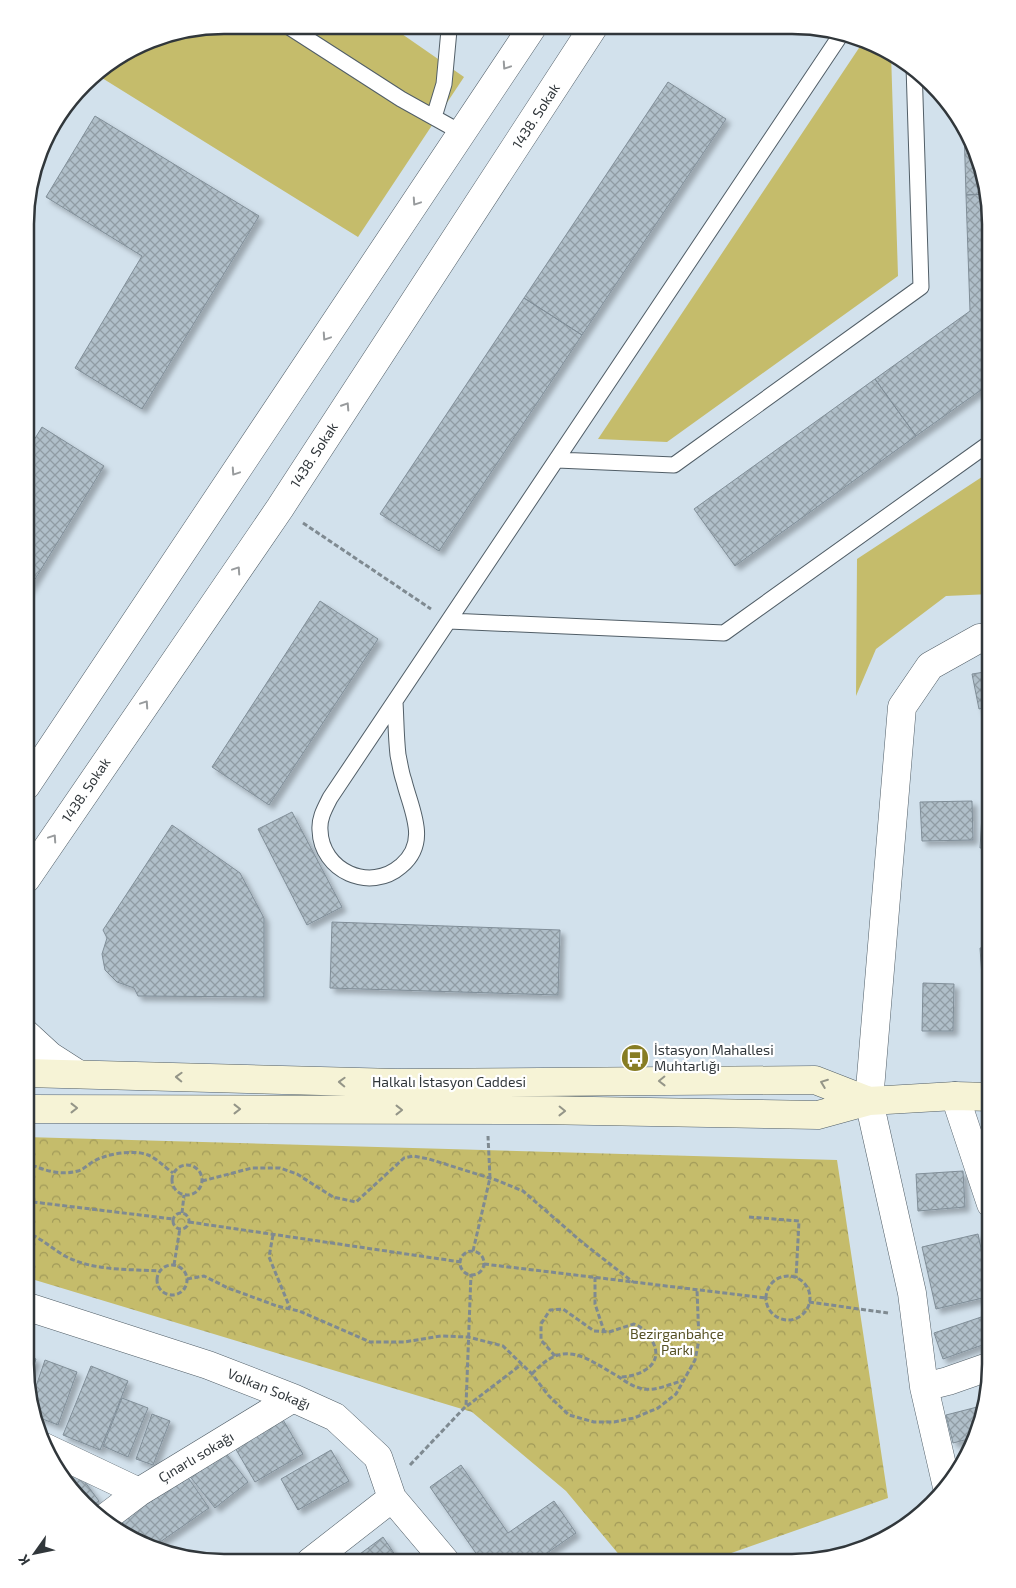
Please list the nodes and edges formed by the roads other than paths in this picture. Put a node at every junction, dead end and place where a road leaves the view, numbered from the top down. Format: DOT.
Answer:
graph roads {
  1 [pos="300,34"];
  2 [pos="449,34"];
  3 [pos="528,34"];
  4 [pos="589,34"];
  5 [pos="838,39"];
  6 [pos="914,78"];
  7 [pos="434,117"];
  8 [pos="462,133"];
  9 [pos="982,448"];
  10 [pos="557,460"];
  11 [pos="449,621"];
  12 [pos="982,638"];
  13 [pos="395,702"];
  14 [pos="34,774"];
  15 [pos="34,867"];
  16 [pos="34,1041"];
  17 [pos="34,1073"];
  18 [pos="78,1074"];
  19 [pos="955,1096"];
  20 [pos="982,1097"];
  21 [pos="869,1101"];
  22 [pos="34,1108"];
  23 [pos="982,1177"];
  24 [pos="34,1309"];
  25 [pos="982,1369"];
  26 [pos="924,1387"];
  27 [pos="293,1398"];
  28 [pos="55,1452"];
  29 [pos="945,1477"];
  30 [pos="139,1492"];
  31 [pos="390,1492"];
  32 [pos="108,1515"];
  33 [pos="319,1554"];
  34 [pos="440,1554"];
  1 -- 7 [label="lane"];
  2 -- 7 [label="lane"];
  3 -- 8 [label="street, one-way"];
  15 -- 4 [label="street, 1438. Sokak, one-way"];
  5 -- 10 [label="lane"];
  6 -- 10 [label="lane"];
  7 -- 8 [label="lane"];
  8 -- 14 [label="street, one-way"];
  9 -- 11 [label="lane"];
  10 -- 11 [label="lane"];
  11 -- 13 [label="lane"];
  12 -- 21 [label="street"];
  13 -- 13 [label="lane"];
  16 -- 18 [label="street"];
  17 -- 18 [label="main road, Halkalı İstasyon Caddesi"];
  21 -- 18 [label="main road, Halkalı İstasyon Caddesi, one-way"];
  19 -- 20 [label="main road, Halkalı İstasyon Caddesi"];
  19 -- 21 [label="main road, Halkalı İstasyon Caddesi"];
  19 -- 23 [label="street"];
  22 -- 21 [label="main road, Halkalı İstasyon Caddesi, one-way"];
  21 -- 26 [label="street"];
  24 -- 27 [label="street, Volkan Sokağı"];
  25 -- 26 [label="street"];
  26 -- 29 [label="street"];
  27 -- 30 [label="street, Çınarlı sokağı"];
  27 -- 31 [label="street, Volkan Sokağı"];
  28 -- 30 [label="street"];
  30 -- 32 [label="street, Çınarlı sokağı"];
  31 -- 33 [label="street"];
  31 -- 34 [label="street, Volkan Sokağı"];
}
